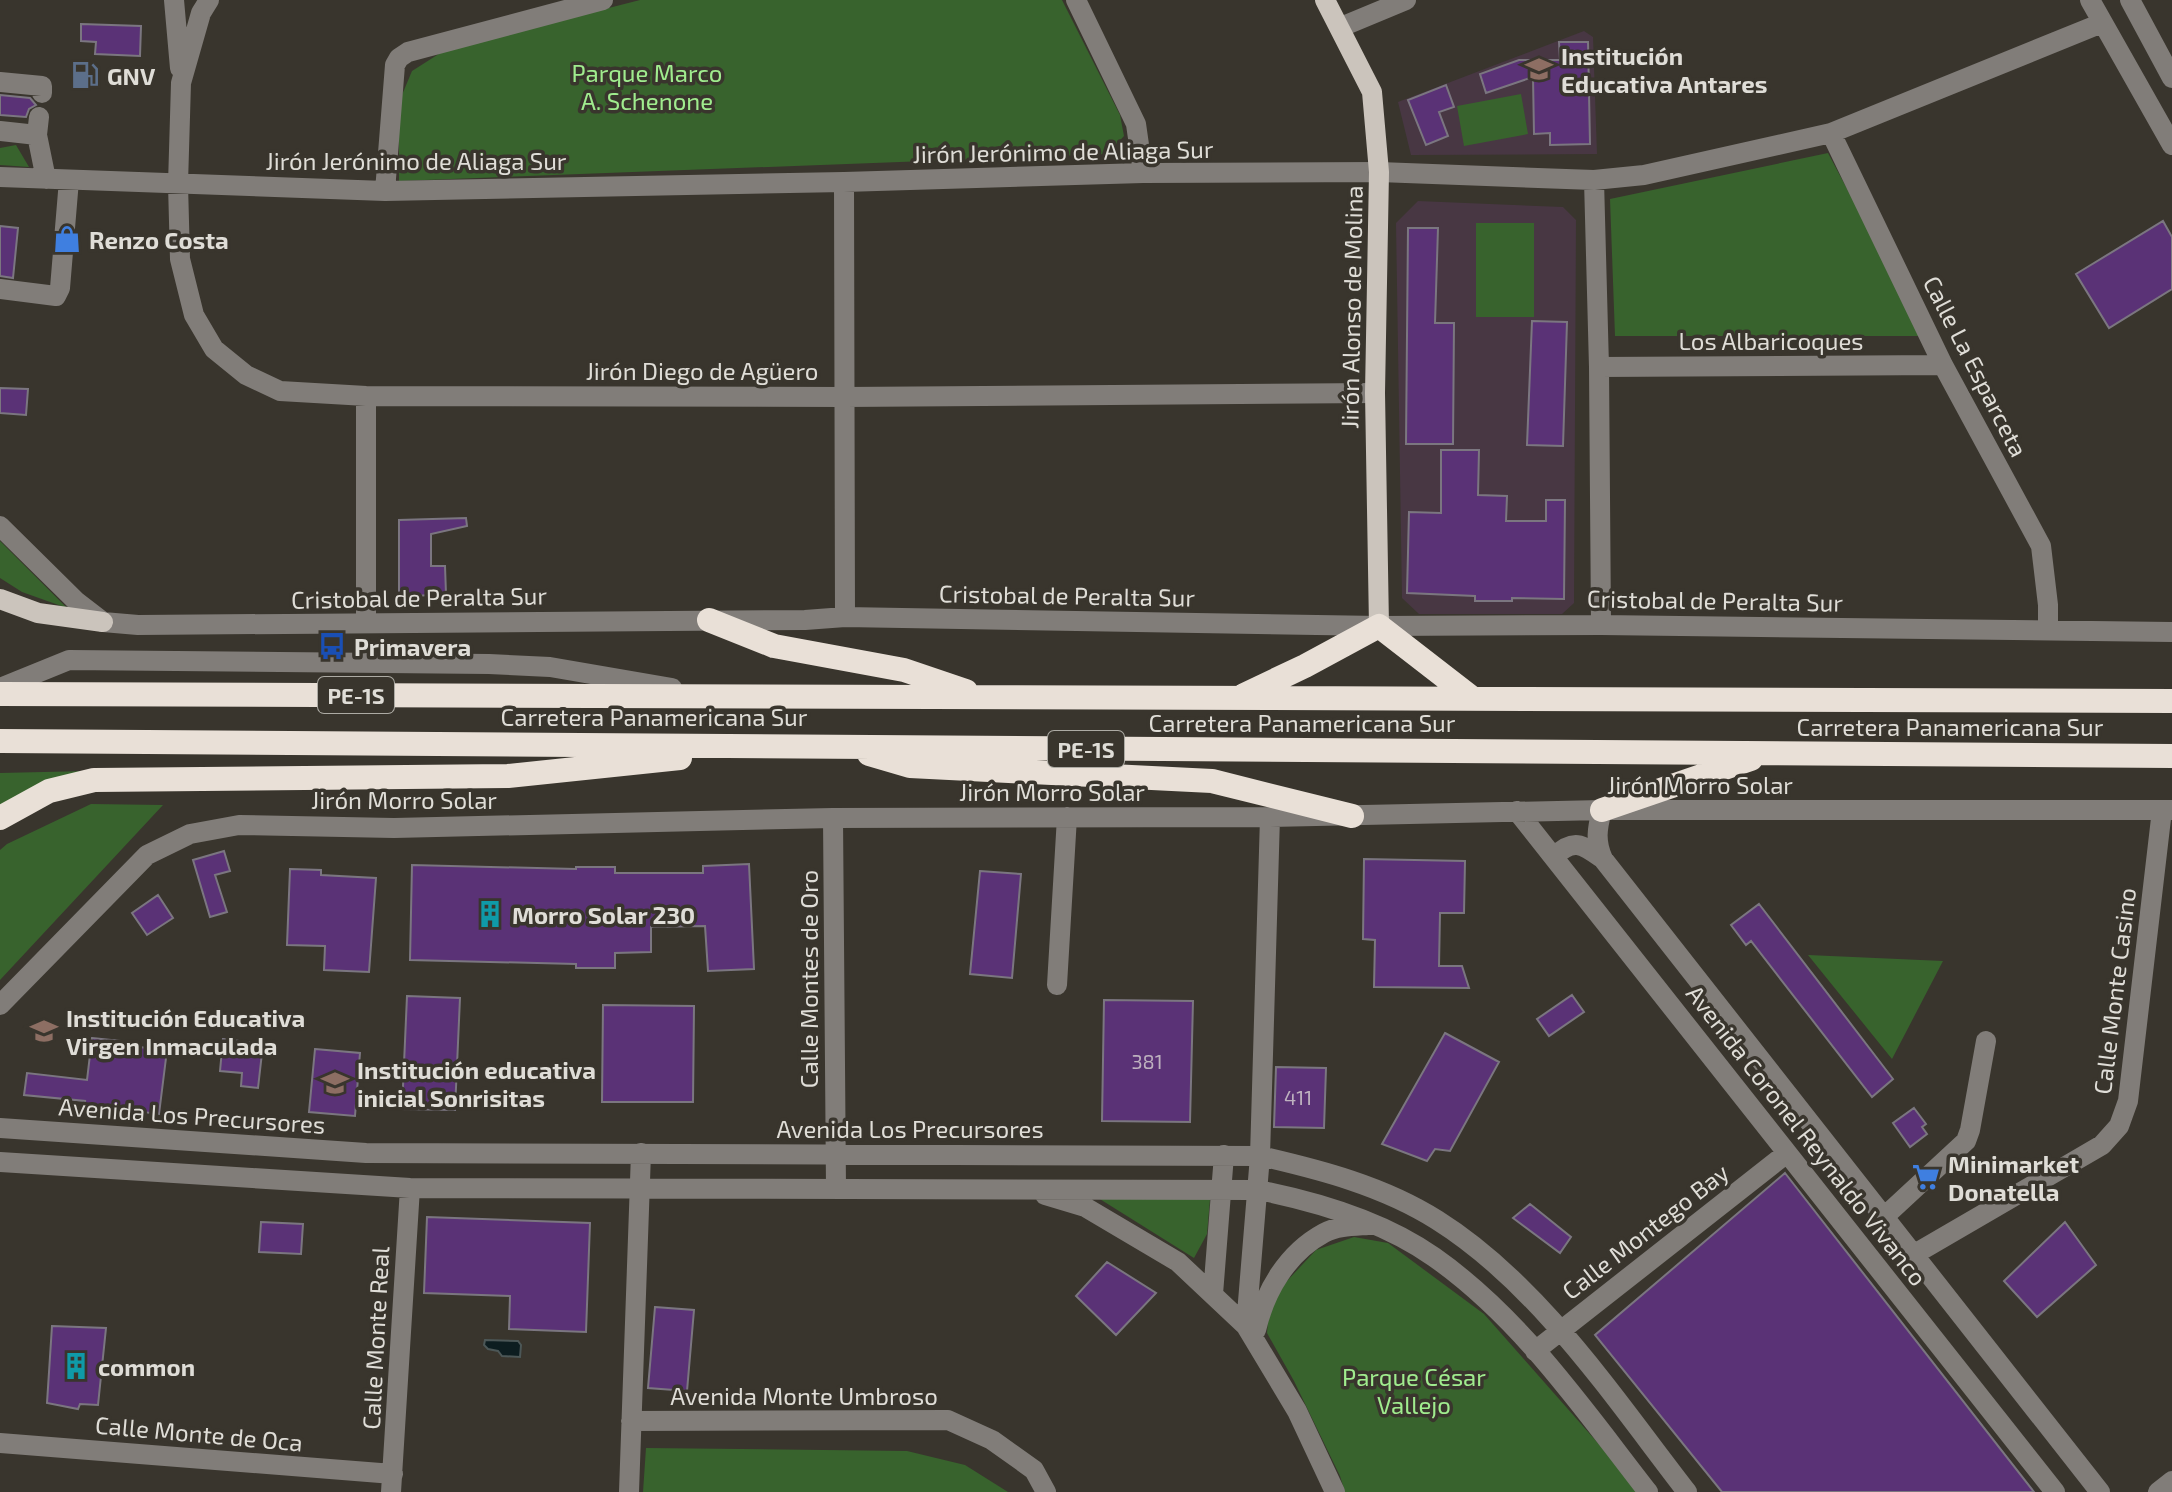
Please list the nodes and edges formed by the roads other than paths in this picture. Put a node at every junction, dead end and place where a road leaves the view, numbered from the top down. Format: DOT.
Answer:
graph roads {
  1 [pos="174,0"];
  2 [pos="209,0"];
  3 [pos="600,0"];
  4 [pos="1076,0"];
  5 [pos="1325,0"];
  6 [pos="1406,0"];
  7 [pos="2090,0"];
  8 [pos="2130,0"];
  9 [pos="2102,23"];
  10 [pos="1341,27"];
  11 [pos="2172,78"];
  12 [pos="0,82"];
  13 [pos="181,83"];
  14 [pos="42,93"];
  15 [pos="0,131"];
  16 [pos="1831,133"];
  17 [pos="2172,145"];
  18 [pos="1379,172"];
  19 [pos="1143,173"];
  20 [pos="0,177"];
  21 [pos="46,179"];
  22 [pos="69,180"];
  23 [pos="1594,180"];
  24 [pos="844,182"];
  25 [pos="178,184"];
  26 [pos="385,191"];
  27 [pos="0,289"];
  28 [pos="1943,365"];
  29 [pos="1599,367"];
  30 [pos="1375,393"];
  31 [pos="366,396"];
  32 [pos="845,397"];
  33 [pos="0,526"];
  34 [pos="0,599"];
  35 [pos="845,617"];
  36 [pos="709,620"];
  37 [pos="103,622"];
  38 [pos="366,624"];
  39 [pos="1601,625"];
  40 [pos="1379,626"];
  41 [pos="2048,630"];
  42 [pos="2172,632"];
  43 [pos="2172,685"];
  44 [pos="0,688"];
  45 [pos="0,694"];
  46 [pos="712,695"];
  47 [pos="987,698"];
  48 [pos="1238,698"];
  49 [pos="1472,698"];
  50 [pos="2106,699"];
  51 [pos="2172,701"];
  52 [pos="0,741"];
  53 [pos="799,745"];
  54 [pos="840,746"];
  55 [pos="1768,753"];
  56 [pos="2172,756"];
  57 [pos="1602,810"];
  58 [pos="2167,810"];
  59 [pos="1517,811"];
  60 [pos="1352,816"];
  61 [pos="1067,817"];
  62 [pos="1270,817"];
  63 [pos="0,818"];
  64 [pos="833,818"];
  65 [pos="1554,857"];
  66 [pos="1603,859"];
  67 [pos="1057,985"];
  68 [pos="0,1005"];
  69 [pos="1986,1041"];
  70 [pos="2,1127"];
  71 [pos="47,1132"];
  72 [pos="641,1153"];
  73 [pos="1787,1153"];
  74 [pos="836,1154"];
  75 [pos="1224,1155"];
  76 [pos="1260,1156"];
  77 [pos="0,1162"];
  78 [pos="46,1166"];
  79 [pos="410,1188"];
  80 [pos="639,1188"];
  81 [pos="836,1188"];
  82 [pos="1022,1188"];
  83 [pos="1221,1188"];
  84 [pos="1258,1190"];
  85 [pos="1884,1217"];
  86 [pos="1376,1224"];
  87 [pos="1913,1255"];
  88 [pos="1213,1294"];
  89 [pos="1560,1331"];
  90 [pos="1250,1332"];
  91 [pos="1535,1351"];
  92 [pos="631,1421"];
  93 [pos="0,1443"];
  94 [pos="2172,1481"];
  95 [pos="392,1483"];
  96 [pos="629,1492"];
  97 [pos="1046,1492"];
  98 [pos="1335,1492"];
  99 [pos="1648,1492"];
  100 [pos="1687,1492"];
  101 [pos="2055,1492"];
  102 [pos="2100,1492"];
  103 [pos="2158,1492"];
  1 -- 13 [label="street"];
  2 -- 13 [label="street"];
  3 -- 26 [label="street"];
  4 -- 19 [label="street"];
  5 -- 10 [label="main road, Jirón Alonso de Molina"];
  6 -- 10 [label="street"];
  7 -- 9 [label="street"];
  8 -- 11 [label="street"];
  9 -- 16 [label="street, Jirón Jerónimo de Aliaga Sur"];
  9 -- 17 [label="street"];
  10 -- 18 [label="main road, Jirón Alonso de Molina"];
  12 -- 14 [label="street"];
  13 -- 25 [label="street, Jirón Diego de Agüero"];
  15 -- 21 [label="street"];
  16 -- 23 [label="street, Jirón Jerónimo de Aliaga Sur"];
  16 -- 28 [label="street, Calle La Esparceta"];
  18 -- 19 [label="street, Jirón Jerónimo de Aliaga Sur"];
  18 -- 23 [label="street, Jirón Jerónimo de Aliaga Sur"];
  18 -- 30 [label="main road, Jirón Alonso de Molina"];
  19 -- 24 [label="street, Jirón Jerónimo de Aliaga Sur"];
  20 -- 21 [label="street, Jirón Jerónimo de Aliaga Sur"];
  21 -- 22 [label="street, Jirón Jerónimo de Aliaga Sur"];
  22 -- 25 [label="street, Jirón Jerónimo de Aliaga Sur"];
  22 -- 27 [label="street"];
  23 -- 29 [label="street"];
  24 -- 26 [label="street, Jirón Jerónimo de Aliaga Sur"];
  24 -- 32 [label="street"];
  25 -- 26 [label="street, Jirón Jerónimo de Aliaga Sur"];
  25 -- 31 [label="street, Jirón Diego de Agüero"];
  28 -- 29 [label="street, Los Albaricoques"];
  28 -- 41 [label="street, Calle La Esparceta"];
  29 -- 39 [label="street"];
  30 -- 32 [label="street, Jirón Diego de Agüero"];
  30 -- 40 [label="main road, Jirón Alonso de Molina"];
  31 -- 32 [label="street, Jirón Diego de Agüero"];
  31 -- 38 [label="street"];
  32 -- 35 [label="street"];
  33 -- 37 [label="street"];
  34 -- 37 [label="main road"];
  35 -- 36 [label="street, Cristobal de Peralta Sur"];
  35 -- 40 [label="street, Cristobal de Peralta Sur"];
  36 -- 38 [label="street, Cristobal de Peralta Sur"];
  36 -- 47 [label="highway"];
  37 -- 38 [label="street, Cristobal de Peralta Sur"];
  39 -- 40 [label="street, Cristobal de Peralta Sur"];
  39 -- 41 [label="street, Cristobal de Peralta Sur"];
  40 -- 48 [label="highway"];
  40 -- 49 [label="highway"];
  41 -- 42 [label="street, Cristobal de Peralta Sur"];
  43 -- 50 [label="highway"];
  44 -- 46 [label="street"];
  45 -- 46 [label="highway, Carretera Panamericana Sur / PE-1S"];
  46 -- 47 [label="highway, Carretera Panamericana Sur / PE-1S"];
  47 -- 48 [label="highway, Carretera Panamericana Sur / PE-1S"];
  48 -- 49 [label="highway, Carretera Panamericana Sur / PE-1S"];
  49 -- 50 [label="highway, Carretera Panamericana Sur / PE-1S"];
  50 -- 51 [label="highway, Carretera Panamericana Sur / PE-1S"];
  52 -- 53 [label="highway, Carretera Panamericana Sur / PE-1S"];
  53 -- 54 [label="highway, Carretera Panamericana Sur / PE-1S"];
  53 -- 63 [label="highway"];
  54 -- 55 [label="highway, Carretera Panamericana Sur / PE-1S"];
  54 -- 60 [label="highway"];
  55 -- 56 [label="highway, Carretera Panamericana Sur / PE-1S"];
  55 -- 57 [label="highway"];
  57 -- 58 [label="street, Jirón Morro Solar"];
  57 -- 59 [label="street, Jirón Morro Solar"];
  57 -- 66 [label="street"];
  58 -- 87 [label="street, Calle Monte Casino"];
  59 -- 60 [label="street, Jirón Morro Solar"];
  59 -- 65 [label="street, Avenida Coronel Reynaldo Vivanco"];
  60 -- 62 [label="street, Jirón Morro Solar"];
  61 -- 62 [label="street, Jirón Morro Solar"];
  61 -- 64 [label="street, Jirón Morro Solar"];
  61 -- 67 [label="street"];
  62 -- 76 [label="street"];
  64 -- 68 [label="street, Jirón Morro Solar"];
  64 -- 74 [label="street, Calle Montes de Oro"];
  65 -- 66 [label="street"];
  65 -- 73 [label="street, Avenida Coronel Reynaldo Vivanco"];
  66 -- 85 [label="street, Avenida Coronel Reynaldo Vivanco"];
  69 -- 85 [label="street"];
  70 -- 71 [label="street, Avenida Los Precursores"];
  71 -- 72 [label="street, Avenida Los Precursores"];
  71 -- 78 [label="street"];
  72 -- 74 [label="street, Avenida Los Precursores"];
  72 -- 80 [label="street"];
  73 -- 89 [label="street, Calle Montego Bay"];
  73 -- 101 [label="street, Avenida Coronel Reynaldo Vivanco"];
  74 -- 75 [label="street, Avenida Los Precursores"];
  74 -- 81 [label="street, Calle Montes de Oro"];
  75 -- 76 [label="street, Avenida Los Precursores"];
  75 -- 83 [label="street"];
  76 -- 84 [label="street"];
  76 -- 89 [label="street, Avenida Los Precursores"];
  77 -- 78 [label="street"];
  78 -- 79 [label="street"];
  79 -- 80 [label="street"];
  79 -- 95 [label="street, Calle Monte Real"];
  80 -- 81 [label="street"];
  80 -- 92 [label="street"];
  81 -- 82 [label="street"];
  82 -- 83 [label="street"];
  82 -- 88 [label="street"];
  83 -- 84 [label="street"];
  83 -- 88 [label="street"];
  84 -- 86 [label="street"];
  84 -- 90 [label="street"];
  85 -- 87 [label="street, Avenida Coronel Reynaldo Vivanco"];
  86 -- 90 [label="street"];
  86 -- 91 [label="street"];
  87 -- 102 [label="street, Avenida Coronel Reynaldo Vivanco"];
  88 -- 90 [label="street"];
  89 -- 91 [label="street, Calle Montego Bay"];
  89 -- 100 [label="street, Avenida Los Precursores"];
  90 -- 98 [label="street"];
  91 -- 99 [label="street"];
  92 -- 96 [label="street"];
  92 -- 97 [label="street, Avenida Monte Umbroso"];
  93 -- 95 [label="street, Calle Monte de Oca"];
  94 -- 103 [label="street"];
}
